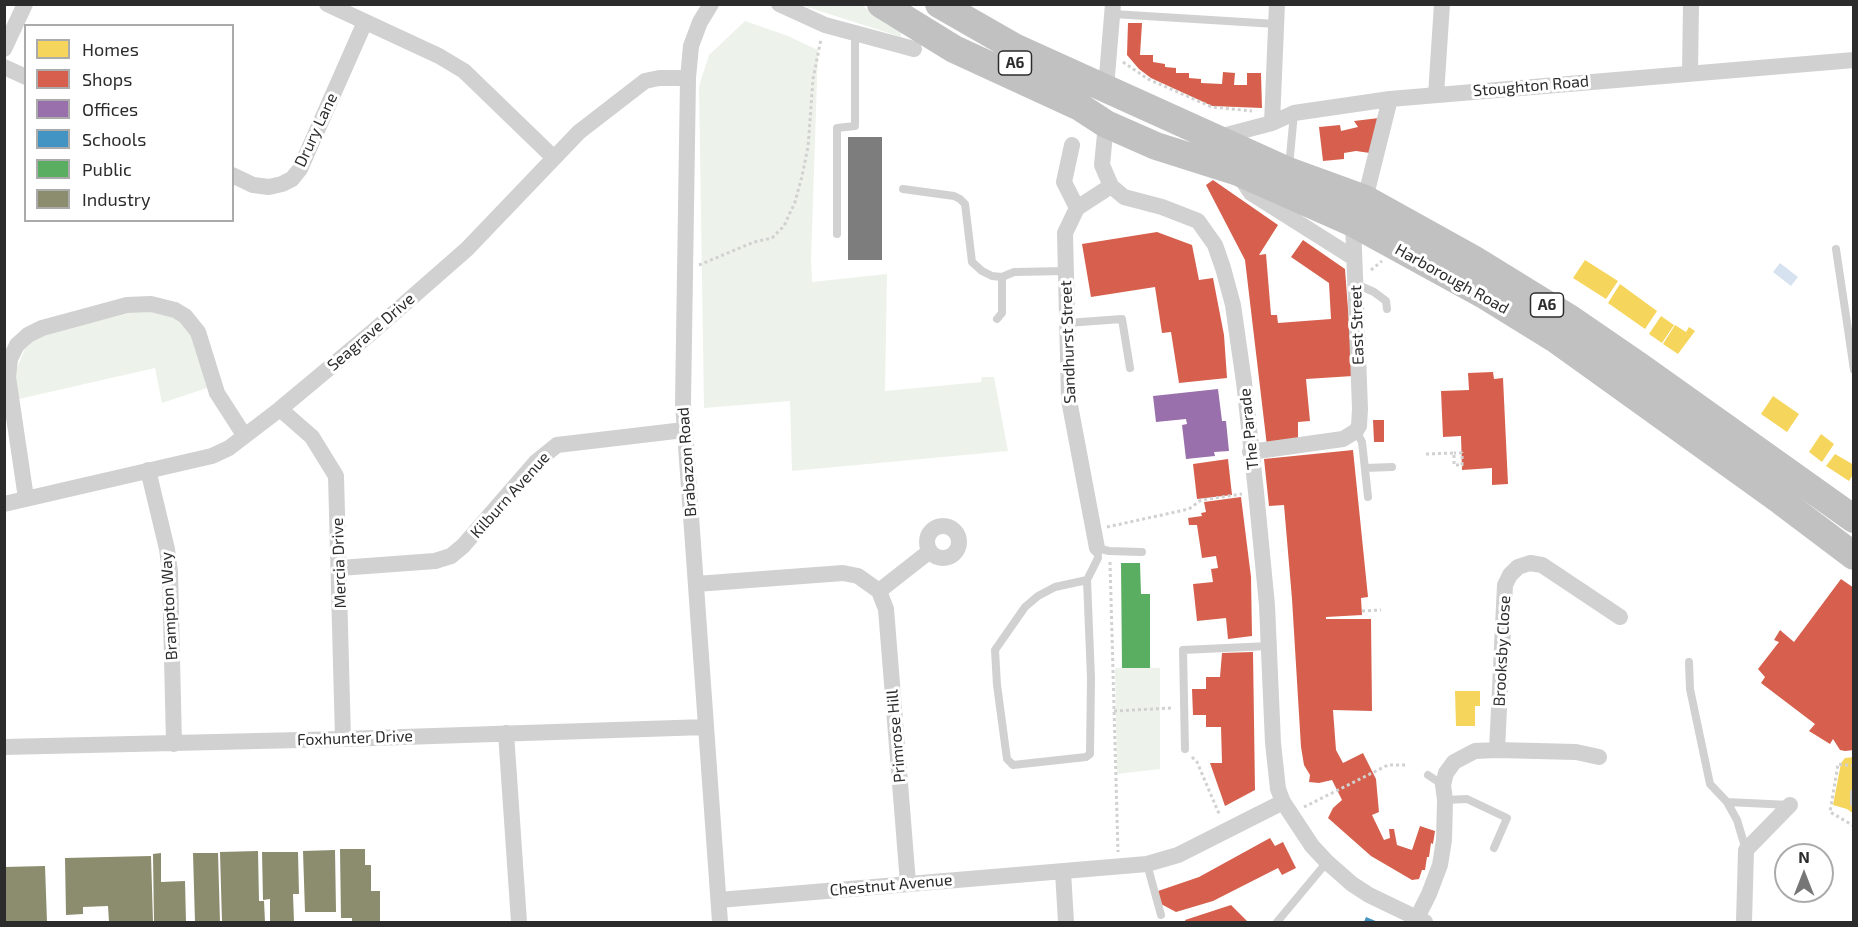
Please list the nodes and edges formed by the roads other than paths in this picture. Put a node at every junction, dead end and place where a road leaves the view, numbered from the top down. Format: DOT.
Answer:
graph roads {
  1 [pos="25,4"];
  2 [pos="327,4"];
  3 [pos="711,4"];
  4 [pos="779,4"];
  5 [pos="881,4"];
  6 [pos="895,4"];
  7 [pos="917,4"];
  8 [pos="939,4"];
  9 [pos="1277,4"];
  10 [pos="1442,4"];
  11 [pos="1691,4"];
  12 [pos="1113,9"];
  13 [pos="365,22"];
  14 [pos="1276,24"];
  15 [pos="855,34"];
  16 [pos="4,49"];
  17 [pos="914,49"];
  18 [pos="954,49"];
  19 [pos="1854,60"];
  20 [pos="4,67"];
  21 [pos="1690,73"];
  22 [pos="24,76"];
  23 [pos="688,78"];
  24 [pos="1106,88"];
  25 [pos="1436,95"];
  26 [pos="1390,99"];
  27 [pos="1294,113"];
  28 [pos="1272,123"];
  29 [pos="1106,124"];
  30 [pos="1214,138"];
  31 [pos="1072,145"];
  32 [pos="554,158"];
  33 [pos="1288,171"];
  34 [pos="1238,172"];
  35 [pos="234,176"];
  36 [pos="1111,186"];
  37 [pos="903,189"];
  38 [pos="1077,208"];
  39 [pos="1359,211"];
  40 [pos="837,234"];
  41 [pos="1836,249"];
  42 [pos="1354,258"];
  43 [pos="1066,271"];
  44 [pos="1002,277"];
  45 [pos="1356,284"];
  46 [pos="1387,309"];
  47 [pos="997,319"];
  48 [pos="1067,323"];
  49 [pos="8,358"];
  50 [pos="1130,368"];
  51 [pos="1854,370"];
  52 [pos="280,409"];
  53 [pos="1358,429"];
  54 [pos="684,430"];
  55 [pos="244,435"];
  56 [pos="1251,452"];
  57 [pos="1392,467"];
  58 [pos="1365,468"];
  59 [pos="148,470"];
  60 [pos="1368,497"];
  61 [pos="26,498"];
  62 [pos="4,504"];
  63 [pos="1849,517"];
  64 [pos="1103,549"];
  65 [pos="930,551"];
  66 [pos="1142,552"];
  67 [pos="1854,556"];
  68 [pos="340,568"];
  69 [pos="1087,580"];
  70 [pos="696,584"];
  71 [pos="879,591"];
  72 [pos="1620,616"];
  73 [pos="1270,646"];
  74 [pos="1689,662"];
  75 [pos="706,727"];
  76 [pos="507,733"];
  77 [pos="343,739"];
  78 [pos="174,744"];
  79 [pos="4,747"];
  80 [pos="1185,749"];
  81 [pos="1497,750"];
  82 [pos="1599,757"];
  83 [pos="1428,775"];
  84 [pos="1444,793"];
  85 [pos="1854,793"];
  86 [pos="1727,802"];
  87 [pos="1854,803"];
  88 [pos="1790,805"];
  89 [pos="1287,808"];
  90 [pos="1494,848"];
  91 [pos="1746,850"];
  92 [pos="1327,862"];
  93 [pos="1147,864"];
  94 [pos="1063,872"];
  95 [pos="908,884"];
  96 [pos="719,900"];
  97 [pos="1161,915"];
  98 [pos="1421,920"];
  99 [pos="519,922"];
  100 [pos="720,922"];
  101 [pos="1066,922"];
  102 [pos="1277,922"];
  103 [pos="1744,922"];
  1 -- 16 [label="street"];
  2 -- 13 [label="street"];
  3 -- 23 [label="street, Brabazon Road"];
  4 -- 15 [label="street"];
  5 -- 18 [label="highway, A6"];
  6 -- 18 [label="highway, A6"];
  7 -- 29 [label="highway, A6"];
  8 -- 24 [label="highway, A6"];
  9 -- 14 [label="street"];
  10 -- 25 [label="street"];
  11 -- 21 [label="street"];
  12 -- 14 [label="lane"];
  12 -- 24 [label="street"];
  13 -- 32 [label="street"];
  13 -- 35 [label="street, Drury Lane"];
  14 -- 28 [label="street"];
  15 -- 17 [label="street"];
  15 -- 40 [label="lane"];
  18 -- 29 [label="highway, A6"];
  19 -- 21 [label="street, Stoughton Road"];
  20 -- 22 [label="street"];
  21 -- 25 [label="street, Stoughton Road"];
  23 -- 32 [label="street, Seagrave Drive"];
  23 -- 54 [label="street, Brabazon Road"];
  24 -- 29 [label="highway"];
  24 -- 30 [label="highway, Harborough Road / A6"];
  24 -- 34 [label="highway, A6"];
  25 -- 26 [label="street, Stoughton Road"];
  26 -- 27 [label="street, Stoughton Road"];
  26 -- 39 [label="street, East Street"];
  27 -- 28 [label="street, Stoughton Road"];
  27 -- 33 [label="lane"];
  28 -- 30 [label="street, Stoughton Road"];
  29 -- 34 [label="highway, Harborough Road / A6"];
  29 -- 36 [label="street"];
  30 -- 33 [label="highway, Harborough Road / A6"];
  31 -- 38 [label="street"];
  32 -- 52 [label="street, Seagrave Drive"];
  33 -- 39 [label="highway, Harborough Road / A6"];
  34 -- 39 [label="highway, Harborough Road / A6"];
  34 -- 42 [label="street"];
  36 -- 38 [label="street"];
  36 -- 56 [label="street, The Parade"];
  37 -- 44 [label="lane"];
  38 -- 43 [label="street, Sandhurst Street"];
  39 -- 42 [label="street, East Street"];
  39 -- 63 [label="highway, Harborough Road / A6"];
  39 -- 67 [label="highway, Harborough Road / A6"];
  41 -- 51 [label="lane"];
  42 -- 45 [label="street, East Street"];
  43 -- 44 [label="lane"];
  43 -- 48 [label="street, Sandhurst Street"];
  44 -- 47 [label="lane"];
  45 -- 46 [label="lane"];
  45 -- 53 [label="street, East Street"];
  48 -- 50 [label="lane"];
  48 -- 64 [label="street, Sandhurst Street"];
  49 -- 55 [label="street"];
  49 -- 61 [label="street"];
  52 -- 55 [label="street, Seagrave Drive"];
  52 -- 68 [label="street, Mercia Drive"];
  53 -- 56 [label="street"];
  53 -- 58 [label="lane"];
  54 -- 68 [label="street, Kilburn Avenue"];
  54 -- 70 [label="street, Brabazon Road"];
  55 -- 59 [label="street, Seagrave Drive"];
  56 -- 73 [label="street, The Parade"];
  57 -- 58 [label="lane"];
  58 -- 60 [label="lane"];
  59 -- 61 [label="street, Seagrave Drive"];
  59 -- 78 [label="street, Brampton Way"];
  61 -- 62 [label="street, Seagrave Drive"];
  64 -- 66 [label="lane"];
  64 -- 69 [label="lane"];
  65 -- 71 [label="street"];
  68 -- 77 [label="street, Mercia Drive"];
  69 -- 69 [label="lane"];
  70 -- 71 [label="street"];
  70 -- 75 [label="street, Brabazon Road"];
  71 -- 95 [label="street, Primrose Hill"];
  72 -- 81 [label="street, Brooksby Close"];
  73 -- 80 [label="lane"];
  73 -- 89 [label="street, The Parade"];
  74 -- 86 [label="lane"];
  75 -- 76 [label="street, Foxhunter Drive"];
  75 -- 96 [label="street, Brabazon Road"];
  76 -- 77 [label="street, Foxhunter Drive"];
  76 -- 99 [label="street"];
  77 -- 78 [label="street, Foxhunter Drive"];
  78 -- 79 [label="street, Foxhunter Drive"];
  81 -- 82 [label="street"];
  81 -- 84 [label="street"];
  83 -- 84 [label="lane"];
  84 -- 90 [label="lane"];
  84 -- 98 [label="street"];
  85 -- 87 [label="lane"];
  86 -- 88 [label="lane"];
  86 -- 91 [label="lane"];
  88 -- 91 [label="street"];
  89 -- 92 [label="street, The Parade"];
  89 -- 93 [label="street, Chestnut Avenue"];
  91 -- 103 [label="street"];
  92 -- 98 [label="street, The Parade"];
  92 -- 102 [label="lane"];
  93 -- 94 [label="street, Chestnut Avenue"];
  93 -- 97 [label="lane"];
  94 -- 95 [label="street, Chestnut Avenue"];
  94 -- 101 [label="street"];
  95 -- 96 [label="street, Chestnut Avenue"];
  96 -- 100 [label="street, Brabazon Road"];
}
